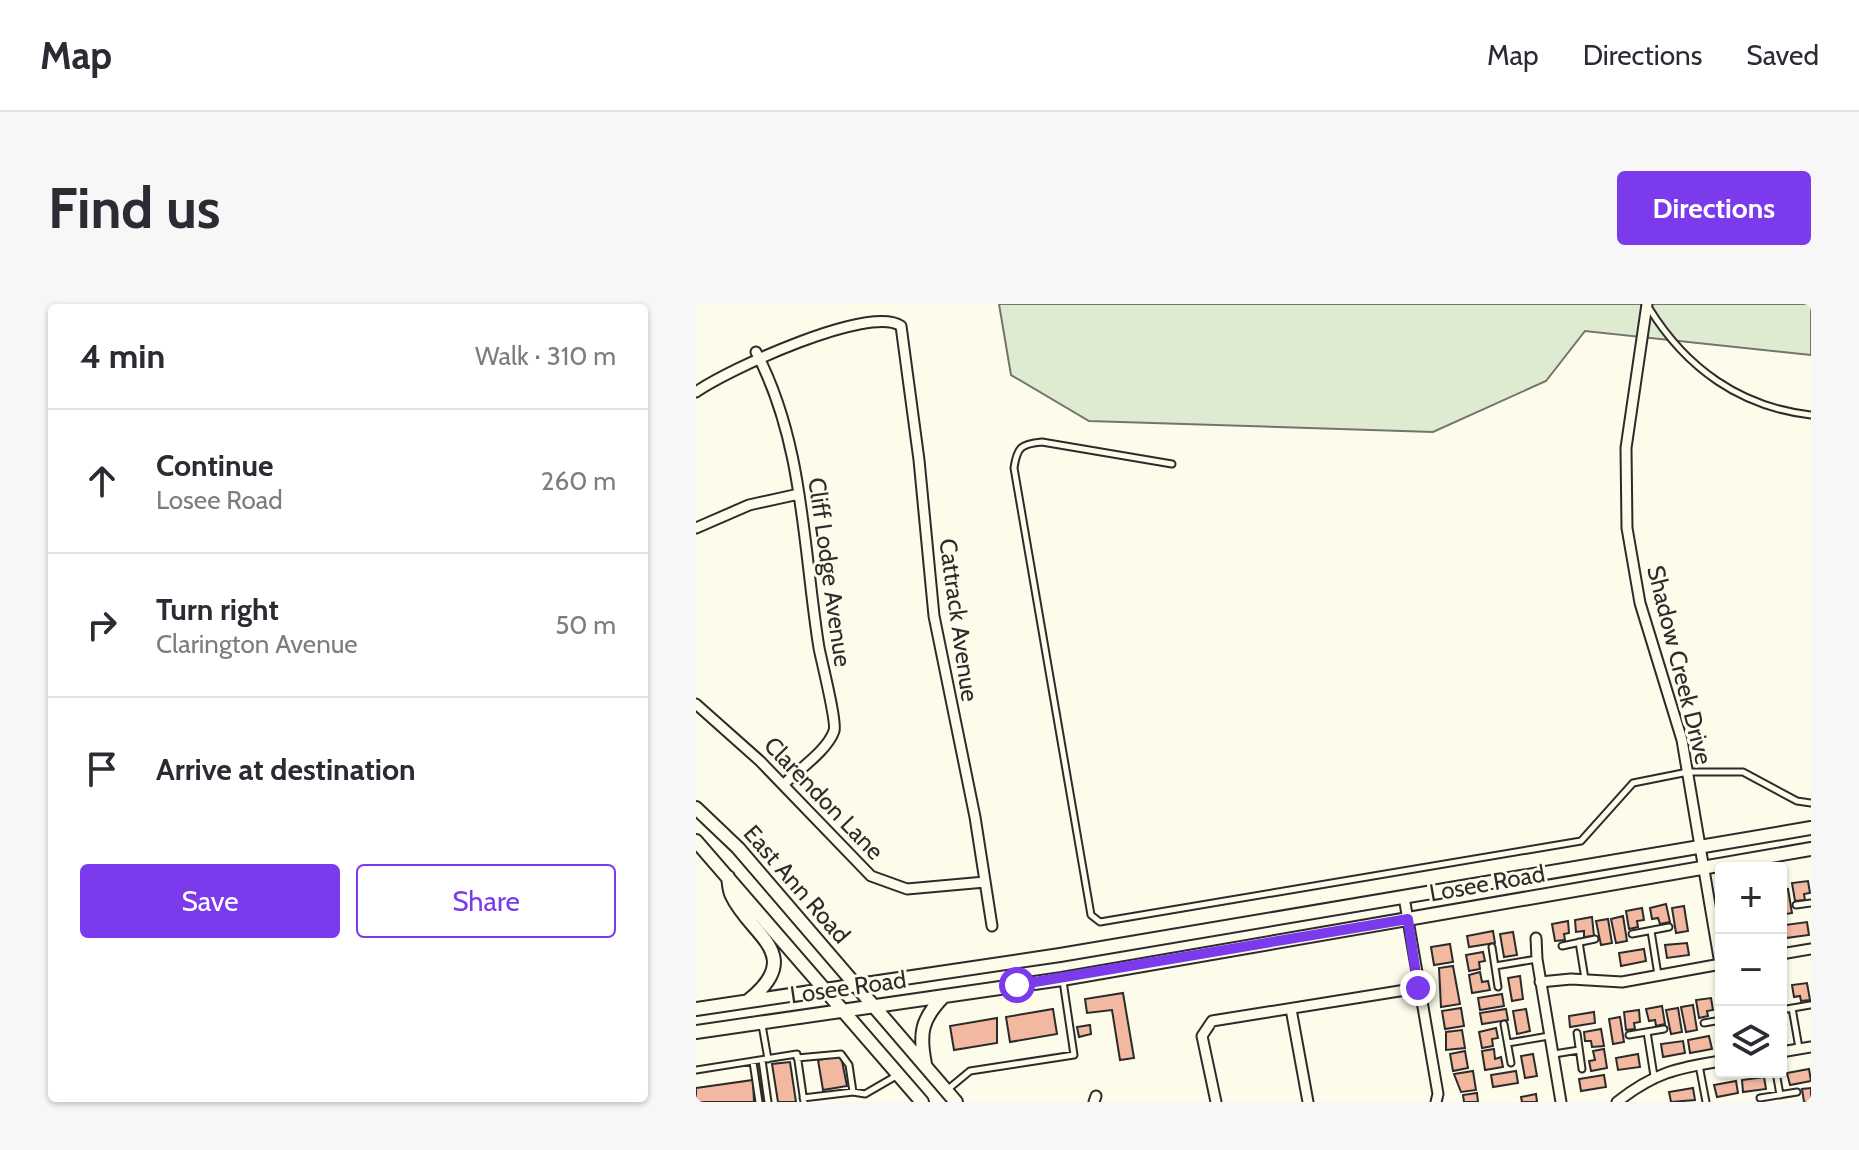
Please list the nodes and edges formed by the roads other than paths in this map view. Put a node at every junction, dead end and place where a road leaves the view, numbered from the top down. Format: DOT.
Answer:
graph roads {
  1 [pos="1648,306"];
  2 [pos="756,352"];
  3 [pos="696,392"];
  4 [pos="1811,415"];
  5 [pos="1172,464"];
  6 [pos="799,494"];
  7 [pos="696,528"];
  8 [pos="696,704"];
  9 [pos="1688,772"];
  10 [pos="784,784"];
  11 [pos="1811,803"];
  12 [pos="696,808"];
  13 [pos="1811,828"];
  14 [pos="696,841"];
  15 [pos="1700,846"];
  16 [pos="1811,849"];
  17 [pos="711,857"];
  18 [pos="697,859"];
  19 [pos="1704,866"];
  20 [pos="727,874"];
  21 [pos="985,882"];
  22 [pos="1404,897"];
  23 [pos="1811,903"];
  24 [pos="1796,905"];
  25 [pos="1408,919"];
  26 [pos="992,926"];
  27 [pos="1669,927"];
  28 [pos="1651,931"];
  29 [pos="1632,934"];
  30 [pos="1716,934"];
  31 [pos="1536,938"];
  32 [pos="1595,939"];
  33 [pos="1579,942"];
  34 [pos="1562,946"];
  35 [pos="1492,947"];
  36 [pos="1811,949"];
  37 [pos="1787,953"];
  38 [pos="1537,959"];
  39 [pos="1715,965"];
  40 [pos="1495,966"];
  41 [pos="1658,976"];
  42 [pos="1062,979"];
  43 [pos="1585,980"];
  44 [pos="1540,982"];
  45 [pos="854,985"];
  46 [pos="1498,987"];
  47 [pos="1418,988"];
  48 [pos="825,989"];
  49 [pos="944,996"];
  50 [pos="747,1001"];
  51 [pos="1810,1005"];
  52 [pos="872,1006"];
  53 [pos="1792,1008"];
  54 [pos="696,1009"];
  55 [pos="1291,1009"];
  56 [pos="1787,1009"];
  57 [pos="843,1010"];
  58 [pos="1715,1021"];
  59 [pos="762,1022"];
  60 [pos="1704,1023"];
  61 [pos="1504,1024"];
  62 [pos="1664,1029"];
  63 [pos="696,1032"];
  64 [pos="1647,1032"];
  65 [pos="1577,1033"];
  66 [pos="1629,1035"];
  67 [pos="1550,1036"];
  68 [pos="1508,1043"];
  69 [pos="1811,1047"];
  70 [pos="1799,1049"];
  71 [pos="1579,1050"];
  72 [pos="1787,1051"];
  73 [pos="1553,1054"];
  74 [pos="797,1058"];
  75 [pos="765,1060"];
  76 [pos="753,1062"];
  77 [pos="1715,1062"];
  78 [pos="1511,1063"];
  79 [pos="1699,1065"];
  80 [pos="926,1067"];
  81 [pos="1582,1069"];
  82 [pos="696,1070"];
  83 [pos="898,1074"];
  84 [pos="1654,1076"];
  85 [pos="1777,1078"];
  86 [pos="946,1091"];
  87 [pos="853,1092"];
  88 [pos="1797,1092"];
  89 [pos="1780,1095"];
  90 [pos="1760,1098"];
  91 [pos="804,1100"];
  92 [pos="1620,1101"];
  93 [pos="759,1102"];
  94 [pos="768,1102"];
  95 [pos="922,1102"];
  96 [pos="956,1102"];
  97 [pos="1216,1102"];
  98 [pos="1308,1102"];
  99 [pos="1436,1102"];
  100 [pos="1561,1102"];
  101 [pos="1706,1102"];
  1 -- 4 [label="lane"];
  1 -- 9 [label="street, Shadow Creek Drive"];
  2 -- 3 [label="street"];
  2 -- 6 [label="street, Cliff Lodge Avenue"];
  2 -- 21 [label="street, Cattrack Avenue"];
  5 -- 9 [label="lane"];
  6 -- 7 [label="street"];
  6 -- 10 [label="street, Cliff Lodge Avenue"];
  8 -- 10 [label="street, Clarendon Lane"];
  9 -- 11 [label="lane"];
  9 -- 15 [label="street, Shadow Creek Drive"];
  10 -- 21 [label="street, Clarendon Lane"];
  12 -- 45 [label="main road, East Ann Road"];
  13 -- 15 [label="main road, Losee Road"];
  14 -- 17 [label="main road, East Ann Road"];
  15 -- 19 [label="street, Shadow Creek Drive"];
  15 -- 22 [label="main road, Losee Road"];
  16 -- 19 [label="main road, Losee Road"];
  17 -- 18 [label="lane"];
  17 -- 20 [label="main road, East Ann Road"];
  19 -- 25 [label="main road, Losee Road"];
  19 -- 30 [label="street, Shadow Creek Drive"];
  20 -- 48 [label="main road, East Ann Road"];
  20 -- 50 [label="main road"];
  21 -- 26 [label="street, Cattrack Avenue"];
  22 -- 25 [label="street"];
  22 -- 45 [label="main road, Losee Road"];
  23 -- 24 [label="lane"];
  25 -- 42 [label="main road, Losee Road"];
  25 -- 47 [label="street"];
  27 -- 28 [label="lane"];
  28 -- 29 [label="lane"];
  28 -- 41 [label="lane"];
  31 -- 38 [label="street"];
  32 -- 33 [label="lane"];
  33 -- 34 [label="lane"];
  33 -- 43 [label="lane"];
  35 -- 40 [label="lane"];
  36 -- 37 [label="street"];
  38 -- 40 [label="lane"];
  38 -- 44 [label="street"];
  39 -- 41 [label="street"];
  40 -- 46 [label="lane"];
  41 -- 43 [label="street"];
  42 -- 49 [label="main road, Losee Road"];
  42 -- 86 [label="lane"];
  43 -- 44 [label="street"];
  44 -- 67 [label="street"];
  45 -- 48 [label="main road, Losee Road"];
  45 -- 52 [label="main road, East Ann Road"];
  47 -- 55 [label="street"];
  47 -- 99 [label="street"];
  48 -- 50 [label="main road, Losee Road"];
  48 -- 57 [label="main road, East Ann Road"];
  49 -- 52 [label="main road, Losee Road"];
  49 -- 80 [label="main road"];
  50 -- 54 [label="main road, Losee Road"];
  51 -- 53 [label="lane"];
  52 -- 57 [label="main road, Losee Road"];
  52 -- 80 [label="main road, East Ann Road"];
  53 -- 56 [label="lane"];
  53 -- 70 [label="lane"];
  55 -- 97 [label="street"];
  55 -- 98 [label="street"];
  57 -- 59 [label="main road, Losee Road"];
  57 -- 83 [label="main road, East Ann Road"];
  58 -- 60 [label="lane"];
  59 -- 63 [label="main road, Losee Road"];
  59 -- 75 [label="lane"];
  61 -- 68 [label="lane"];
  62 -- 64 [label="lane"];
  64 -- 66 [label="lane"];
  64 -- 84 [label="lane"];
  65 -- 71 [label="lane"];
  67 -- 68 [label="lane"];
  67 -- 73 [label="street"];
  68 -- 78 [label="lane"];
  69 -- 70 [label="street"];
  70 -- 72 [label="street"];
  71 -- 73 [label="lane"];
  71 -- 81 [label="lane"];
  73 -- 100 [label="street"];
  74 -- 75 [label="lane"];
  74 -- 87 [label="lane"];
  74 -- 91 [label="lane"];
  75 -- 76 [label="lane"];
  75 -- 94 [label="lane"];
  76 -- 82 [label="lane"];
  76 -- 93 [label="lane"];
  77 -- 79 [label="street"];
  79 -- 84 [label="street"];
  79 -- 101 [label="lane"];
  80 -- 86 [label="main road, East Ann Road"];
  83 -- 87 [label="lane"];
  83 -- 95 [label="main road, East Ann Road"];
  84 -- 92 [label="street"];
  85 -- 89 [label="lane"];
  86 -- 96 [label="main road, East Ann Road"];
  87 -- 91 [label="lane"];
  88 -- 89 [label="lane"];
  89 -- 90 [label="lane"];
}
